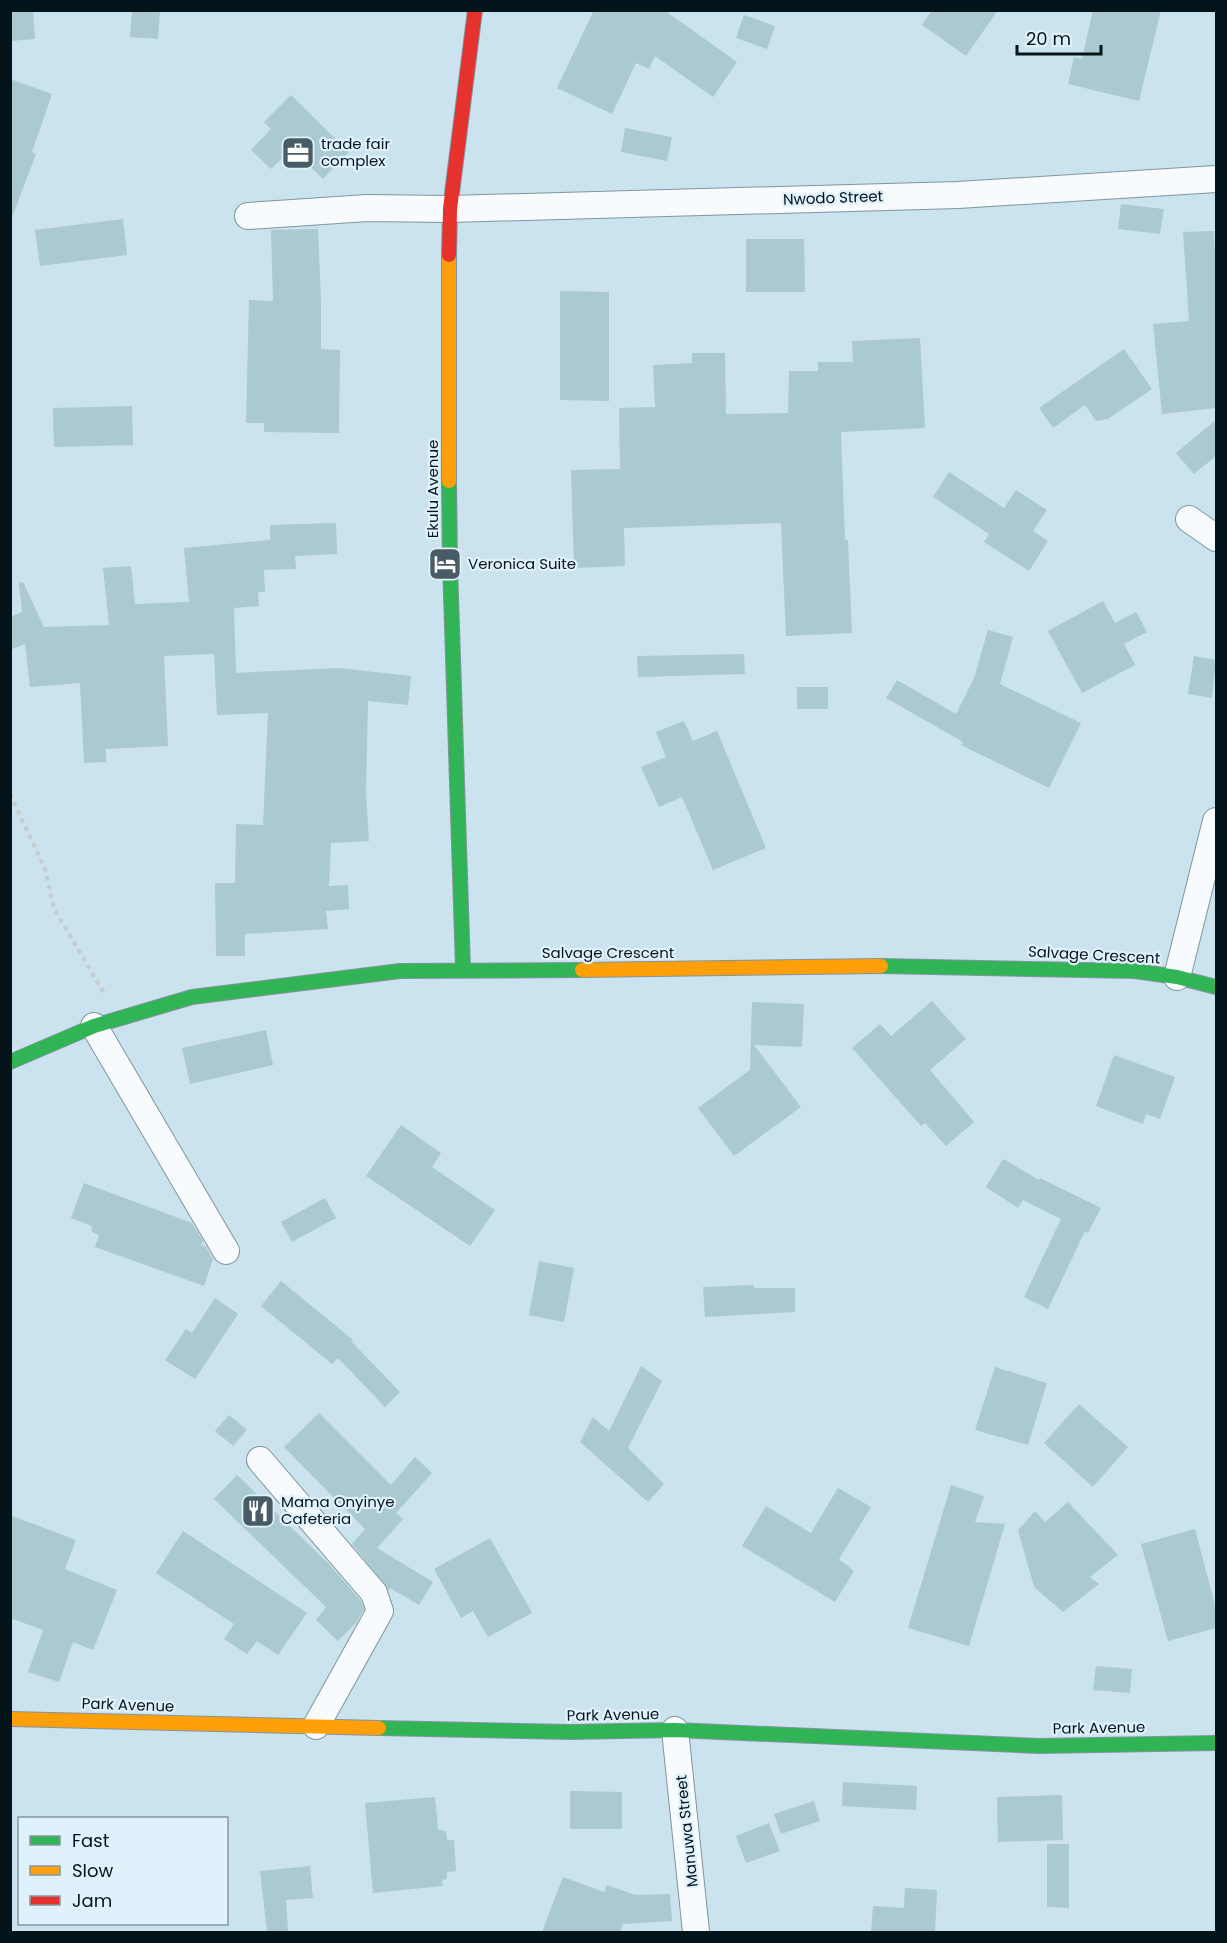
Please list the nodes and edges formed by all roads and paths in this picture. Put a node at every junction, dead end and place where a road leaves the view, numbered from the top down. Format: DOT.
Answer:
graph roads {
  1 [pos="475,10"];
  2 [pos="1216,179"];
  3 [pos="450,209"];
  4 [pos="248,216"];
  5 [pos="1189,519"];
  6 [pos="1216,538"];
  7 [pos="10,794"];
  8 [pos="1216,821"];
  9 [pos="463,969"];
  10 [pos="1177,977"];
  11 [pos="1216,987"];
  12 [pos="119,1018"];
  13 [pos="94,1026"];
  14 [pos="10,1062"];
  15 [pos="226,1251"];
  16 [pos="260,1460"];
  17 [pos="10,1719"];
  18 [pos="316,1726"];
  19 [pos="675,1730"];
  20 [pos="1216,1743"];
  21 [pos="696,1932"];
  1 -- 3 [label="main road, Ekulu Avenue"];
  2 -- 3 [label="street, Nwodo Street"];
  3 -- 4 [label="street, Nwodo Street"];
  3 -- 9 [label="main road, Ekulu Avenue"];
  5 -- 6 [label="street"];
  7 -- 12 [label="path"];
  8 -- 10 [label="street"];
  9 -- 10 [label="main road, Salvage Crescent"];
  9 -- 12 [label="main road, Salvage Crescent"];
  10 -- 11 [label="main road, Salvage Crescent"];
  12 -- 13 [label="main road, Salvage Crescent"];
  13 -- 14 [label="main road, Salvage Crescent"];
  13 -- 15 [label="street"];
  16 -- 18 [label="street"];
  17 -- 18 [label="main road, Park Avenue"];
  18 -- 19 [label="main road, Park Avenue"];
  19 -- 20 [label="main road, Park Avenue"];
  19 -- 21 [label="street, Manuwa Street"];
}
